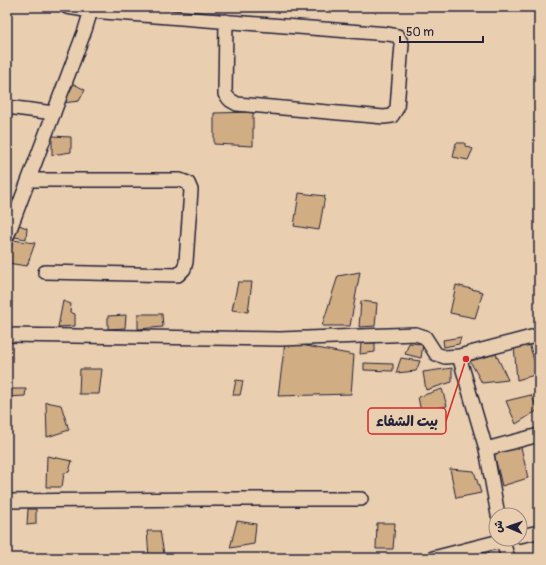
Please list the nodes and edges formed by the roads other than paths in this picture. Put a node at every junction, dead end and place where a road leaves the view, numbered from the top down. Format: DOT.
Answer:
graph roads {
  1 [pos="67,7"];
  2 [pos="92,9"];
  3 [pos="226,21"];
  4 [pos="7,107"];
  5 [pos="54,113"];
  6 [pos="29,180"];
  7 [pos="7,237"];
  8 [pos="44,272"];
  9 [pos="7,335"];
  10 [pos="539,335"];
  11 [pos="459,356"];
  12 [pos="539,435"];
  13 [pos="486,449"];
  14 [pos="361,499"];
  15 [pos="7,501"];
  16 [pos="497,507"];
  17 [pos="539,532"];
  18 [pos="528,534"];
  19 [pos="488,543"];
  20 [pos="506,547"];
  21 [pos="433,558"];
  22 [pos="508,558"];
  1 -- 2 [label="street"];
  2 -- 3 [label="street"];
  2 -- 5 [label="street"];
  3 -- 3 [label="street"];
  4 -- 5 [label="street"];
  5 -- 6 [label="street"];
  6 -- 7 [label="street"];
  6 -- 8 [label="street"];
  9 -- 11 [label="street"];
  10 -- 11 [label="street"];
  11 -- 13 [label="street"];
  12 -- 13 [label="street"];
  13 -- 16 [label="street"];
  14 -- 15 [label="street"];
  17 -- 18 [label="street"];
  19 -- 21 [label="street"];
  20 -- 22 [label="street"];
}
